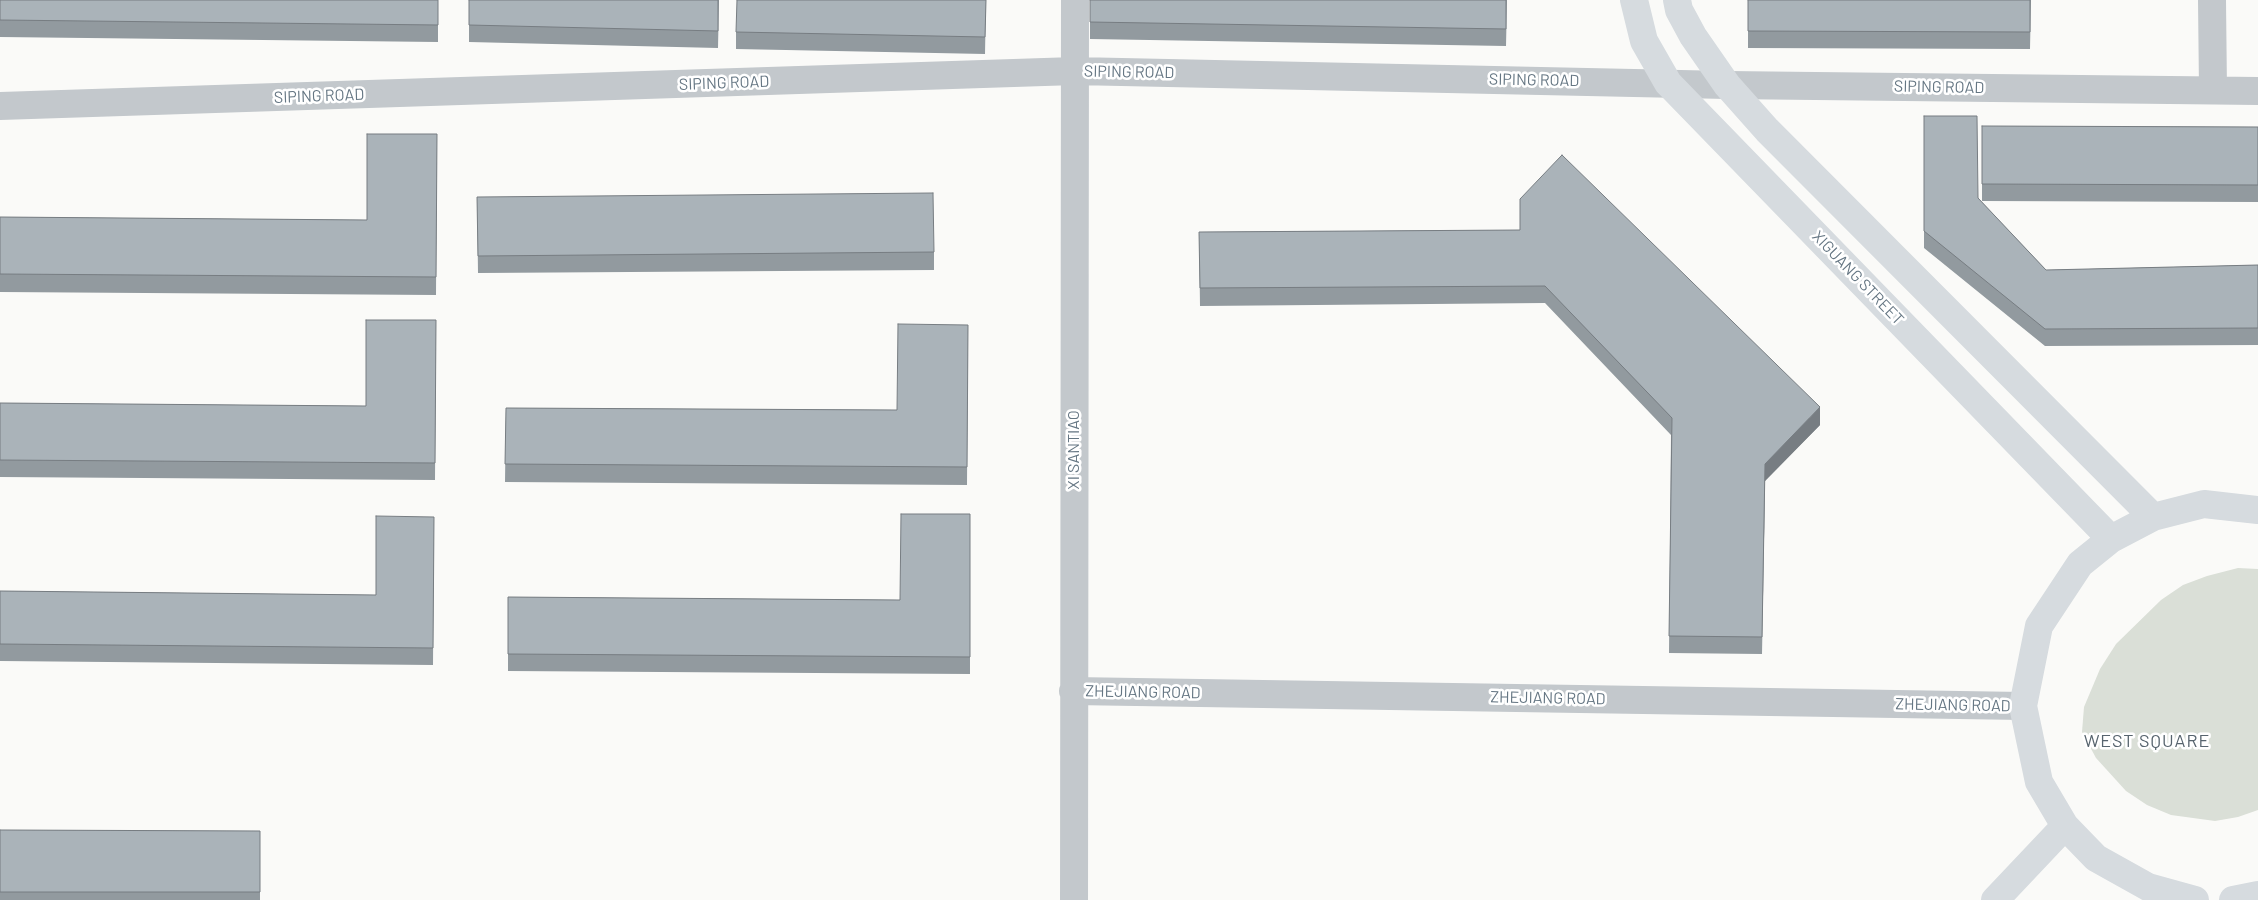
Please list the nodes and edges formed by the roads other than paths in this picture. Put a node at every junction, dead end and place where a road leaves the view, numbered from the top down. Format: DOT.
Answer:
graph roads {
  1 [pos="1075,0"];
  2 [pos="1634,0"];
  3 [pos="1677,0"];
  4 [pos="2212,0"];
  5 [pos="1074,71"];
  6 [pos="1668,83"];
  7 [pos="1727,85"];
  8 [pos="2213,90"];
  9 [pos="2258,91"];
  10 [pos="0,106"];
  11 [pos="2258,510"];
  12 [pos="2153,517"];
  13 [pos="2111,539"];
  14 [pos="1073,691"];
  15 [pos="2023,706"];
  16 [pos="2065,826"];
  17 [pos="2258,895"];
  18 [pos="1074,900"];
  19 [pos="1995,900"];
  20 [pos="2195,900"];
  21 [pos="2233,900"];
  1 -- 5 [label="street, XI SANTIAO"];
  2 -- 6 [label="main road, XIGUANG STREET"];
  3 -- 7 [label="main road"];
  4 -- 8 [label="street"];
  5 -- 6 [label="street, SIPING ROAD"];
  5 -- 10 [label="street, SIPING ROAD"];
  5 -- 14 [label="street, XI SANTIAO"];
  6 -- 7 [label="street, SIPING ROAD"];
  6 -- 13 [label="main road, XIGUANG STREET"];
  7 -- 8 [label="street, SIPING ROAD"];
  7 -- 12 [label="main road"];
  8 -- 9 [label="street, SIPING ROAD"];
  11 -- 12 [label="main road"];
  12 -- 13 [label="main road"];
  13 -- 15 [label="main road"];
  14 -- 15 [label="street, ZHEJIANG ROAD"];
  14 -- 18 [label="street, XI SANTIAO"];
  15 -- 16 [label="main road"];
  16 -- 19 [label="main road"];
  16 -- 20 [label="main road"];
  17 -- 21 [label="main road"];
}
